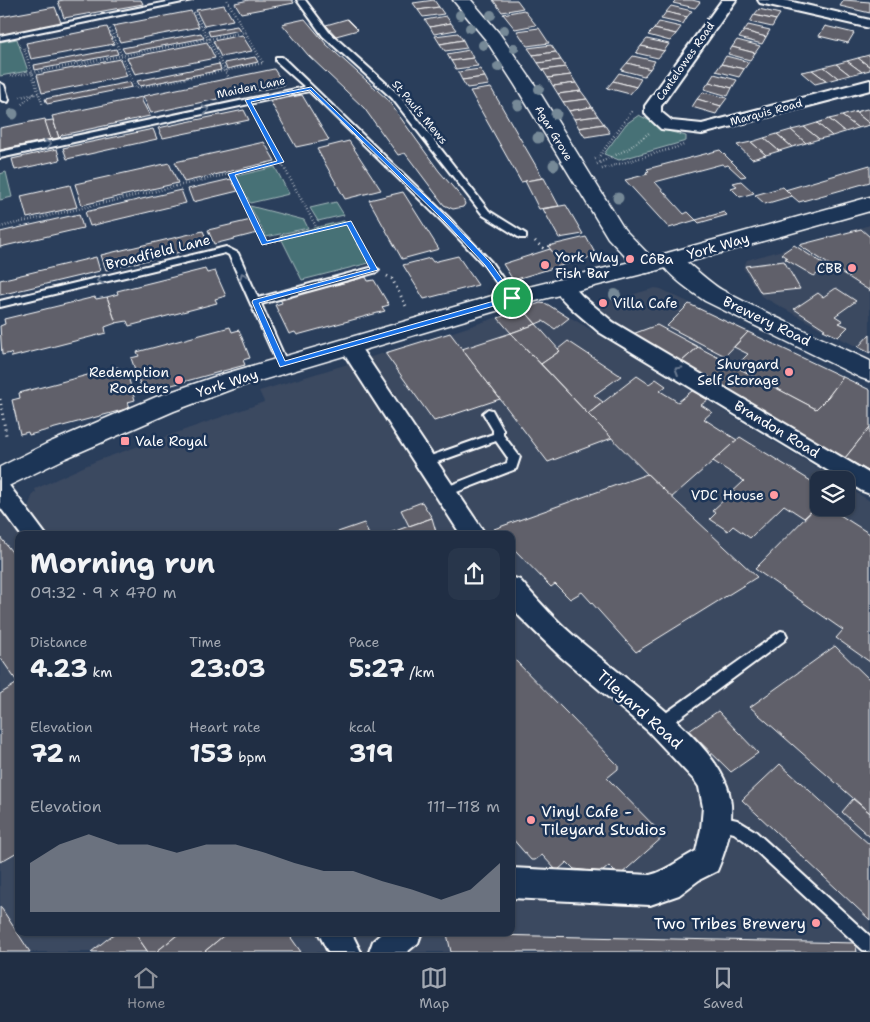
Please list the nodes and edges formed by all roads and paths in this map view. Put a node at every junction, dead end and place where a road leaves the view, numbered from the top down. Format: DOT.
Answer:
graph roads {
  1 [pos="188,0"];
  2 [pos="226,0"];
  3 [pos="301,0"];
  4 [pos="462,0"];
  5 [pos="729,0"];
  6 [pos="765,0"];
  7 [pos="193,10"];
  8 [pos="105,16"];
  9 [pos="870,24"];
  10 [pos="245,32"];
  11 [pos="19,34"];
  12 [pos="0,38"];
  13 [pos="209,39"];
  14 [pos="122,56"];
  15 [pos="278,60"];
  16 [pos="225,70"];
  17 [pos="32,72"];
  18 [pos="8,76"];
  19 [pos="229,78"];
  20 [pos="0,85"];
  21 [pos="870,85"];
  22 [pos="311,88"];
  23 [pos="34,94"];
  24 [pos="5,100"];
  25 [pos="247,101"];
  26 [pos="22,104"];
  27 [pos="43,106"];
  28 [pos="653,106"];
  29 [pos="661,123"];
  30 [pos="708,127"];
  31 [pos="0,155"];
  32 [pos="589,160"];
  33 [pos="281,162"];
  34 [pos="593,165"];
  35 [pos="596,170"];
  36 [pos="231,174"];
  37 [pos="870,204"];
  38 [pos="0,227"];
  39 [pos="318,230"];
  40 [pos="523,236"];
  41 [pos="670,260"];
  42 [pos="647,266"];
  43 [pos="374,270"];
  44 [pos="563,286"];
  45 [pos="512,298"];
  46 [pos="255,302"];
  47 [pos="0,304"];
  48 [pos="410,314"];
  49 [pos="349,346"];
  50 [pos="283,365"];
  51 [pos="870,372"];
  52 [pos="0,399"];
  53 [pos="488,413"];
  54 [pos="6,435"];
  55 [pos="498,436"];
  56 [pos="426,462"];
  57 [pos="0,479"];
  58 [pos="870,485"];
  59 [pos="0,490"];
  60 [pos="445,492"];
  61 [pos="31,531"];
  62 [pos="471,531"];
  63 [pos="515,591"];
  64 [pos="781,636"];
  65 [pos="661,724"];
  66 [pos="715,822"];
  67 [pos="515,883"];
  68 [pos="336,936"];
  69 [pos="402,936"];
  70 [pos="868,945"];
  71 [pos="346,952"];
  72 [pos="384,952"];
  1 -- 8 [label="lane"];
  2 -- 10 [label="path"];
  3 -- 40 [label="lane, St Paul's Mews"];
  4 -- 42 [label="main road, Agar Grove"];
  5 -- 28 [label="street, Cantelowes Road"];
  6 -- 9 [label="street"];
  7 -- 13 [label="path"];
  8 -- 11 [label="lane"];
  8 -- 14 [label="path"];
  10 -- 13 [label="path"];
  10 -- 16 [label="path"];
  11 -- 12 [label="lane"];
  11 -- 17 [label="path"];
  13 -- 14 [label="path"];
  13 -- 16 [label="path"];
  14 -- 16 [label="path"];
  14 -- 17 [label="path"];
  15 -- 22 [label="lane"];
  16 -- 19 [label="path"];
  17 -- 18 [label="path"];
  17 -- 27 [label="path"];
  20 -- 24 [label="lane"];
  21 -- 30 [label="street, Marquis Road"];
  22 -- 25 [label="lane, Maiden Lane"];
  22 -- 45 [label="lane"];
  23 -- 26 [label="path"];
  31 -- 25 [label="lane, Maiden Lane, one-way"];
  25 -- 33 [label="path"];
  28 -- 29 [label="street, Cantelowes Road"];
  28 -- 32 [label="path"];
  29 -- 30 [label="street, Marquis Road"];
  29 -- 34 [label="path"];
  30 -- 35 [label="path"];
  33 -- 36 [label="path"];
  33 -- 39 [label="path"];
  36 -- 38 [label="path"];
  36 -- 39 [label="path"];
  37 -- 41 [label="main road, York Way"];
  39 -- 43 [label="path"];
  41 -- 42 [label="main road, York Way"];
  41 -- 51 [label="main road, Brewery Road"];
  42 -- 44 [label="main road, York Way"];
  43 -- 46 [label="lane"];
  43 -- 48 [label="path"];
  44 -- 45 [label="main road, York Way"];
  58 -- 44 [label="street, Brandon Road, one-way"];
  45 -- 49 [label="main road, York Way"];
  46 -- 47 [label="lane, Broadfield Lane, one-way"];
  46 -- 50 [label="lane, Broadfield Lane"];
  49 -- 50 [label="main road, York Way"];
  49 -- 56 [label="street"];
  50 -- 57 [label="main road, York Way"];
  52 -- 54 [label="path"];
  53 -- 55 [label="lane"];
  55 -- 56 [label="lane"];
  55 -- 60 [label="lane"];
  56 -- 60 [label="street"];
  59 -- 61 [label="street"];
  60 -- 62 [label="street"];
  63 -- 65 [label="street, Tileyard Road"];
  64 -- 65 [label="lane"];
  65 -- 66 [label="street, Tileyard Road"];
  66 -- 67 [label="street, Tileyard Road"];
  66 -- 70 [label="lane"];
  68 -- 71 [label="street"];
  69 -- 72 [label="street"];
}
